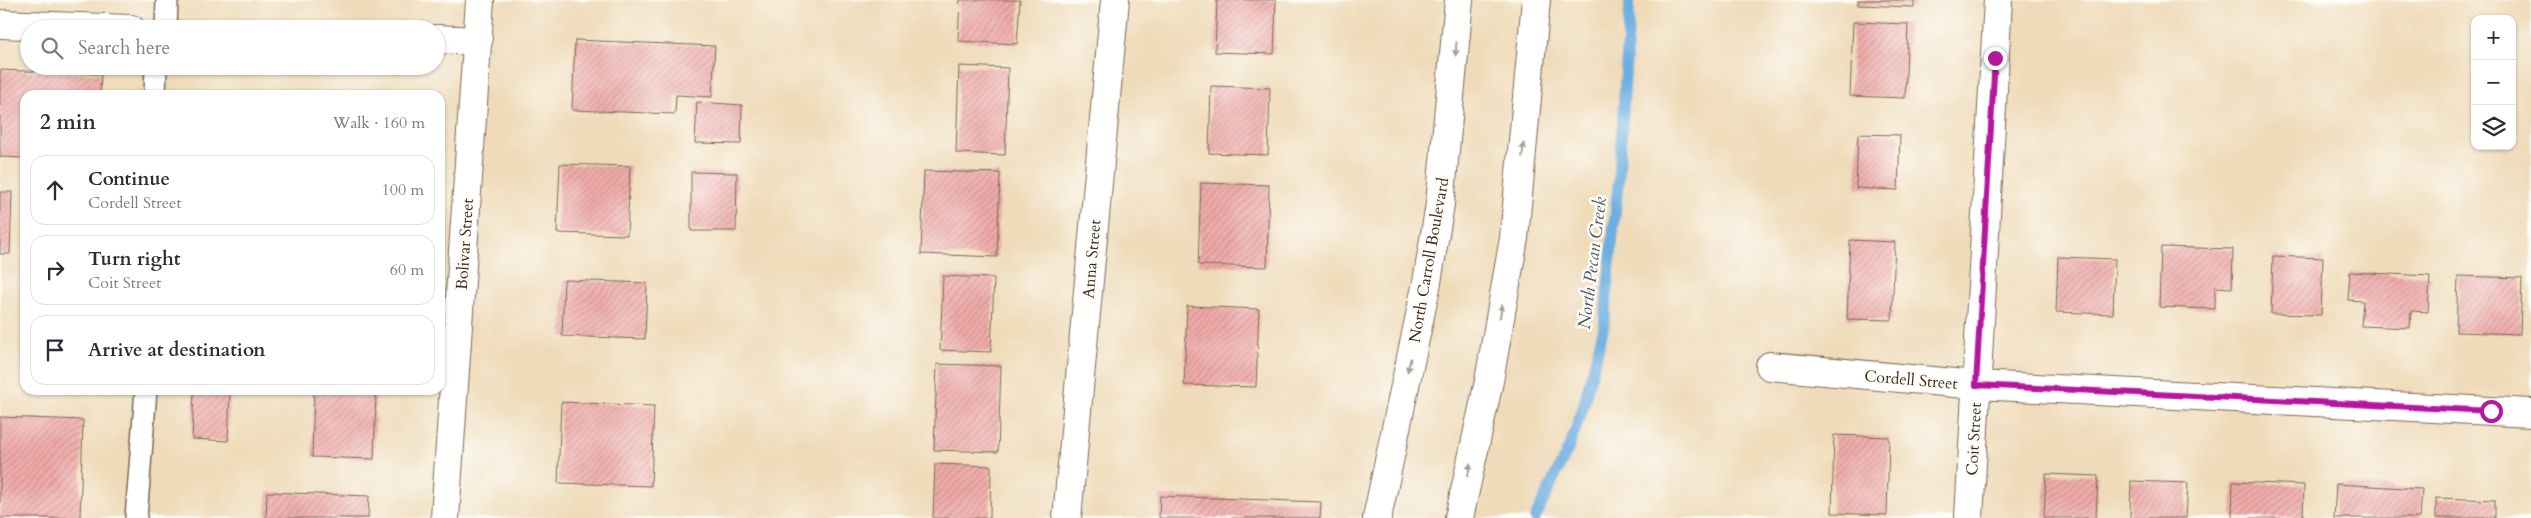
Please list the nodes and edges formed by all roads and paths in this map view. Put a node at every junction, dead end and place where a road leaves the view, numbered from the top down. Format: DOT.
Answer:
graph roads {
  1 [pos="167,0"];
  2 [pos="480,0"];
  3 [pos="1115,0"];
  4 [pos="1459,0"];
  5 [pos="1536,0"];
  6 [pos="1998,0"];
  7 [pos="166,20"];
  8 [pos="0,24"];
  9 [pos="20,25"];
  10 [pos="445,39"];
  11 [pos="478,41"];
  12 [pos="156,75"];
  13 [pos="155,90"];
  14 [pos="1770,366"];
  15 [pos="1976,385"];
  16 [pos="146,395"];
  17 [pos="2531,413"];
  18 [pos="136,518"];
  19 [pos="445,518"];
  20 [pos="1067,518"];
  21 [pos="1377,518"];
  22 [pos="1459,518"];
  23 [pos="1968,518"];
  1 -- 7 [label="lane"];
  2 -- 11 [label="street, Bolivar Street"];
  3 -- 20 [label="street, Anna Street"];
  4 -- 21 [label="street, North Carroll Boulevard, one-way"];
  22 -- 5 [label="street, one-way"];
  6 -- 15 [label="street, Coit Street"];
  8 -- 9 [label="street"];
  10 -- 11 [label="street"];
  11 -- 19 [label="street, Bolivar Street"];
  12 -- 13 [label="lane"];
  14 -- 15 [label="street, Cordell Street"];
  15 -- 17 [label="street, Cordell Street"];
  15 -- 23 [label="street, Coit Street"];
  16 -- 18 [label="lane"];
}
